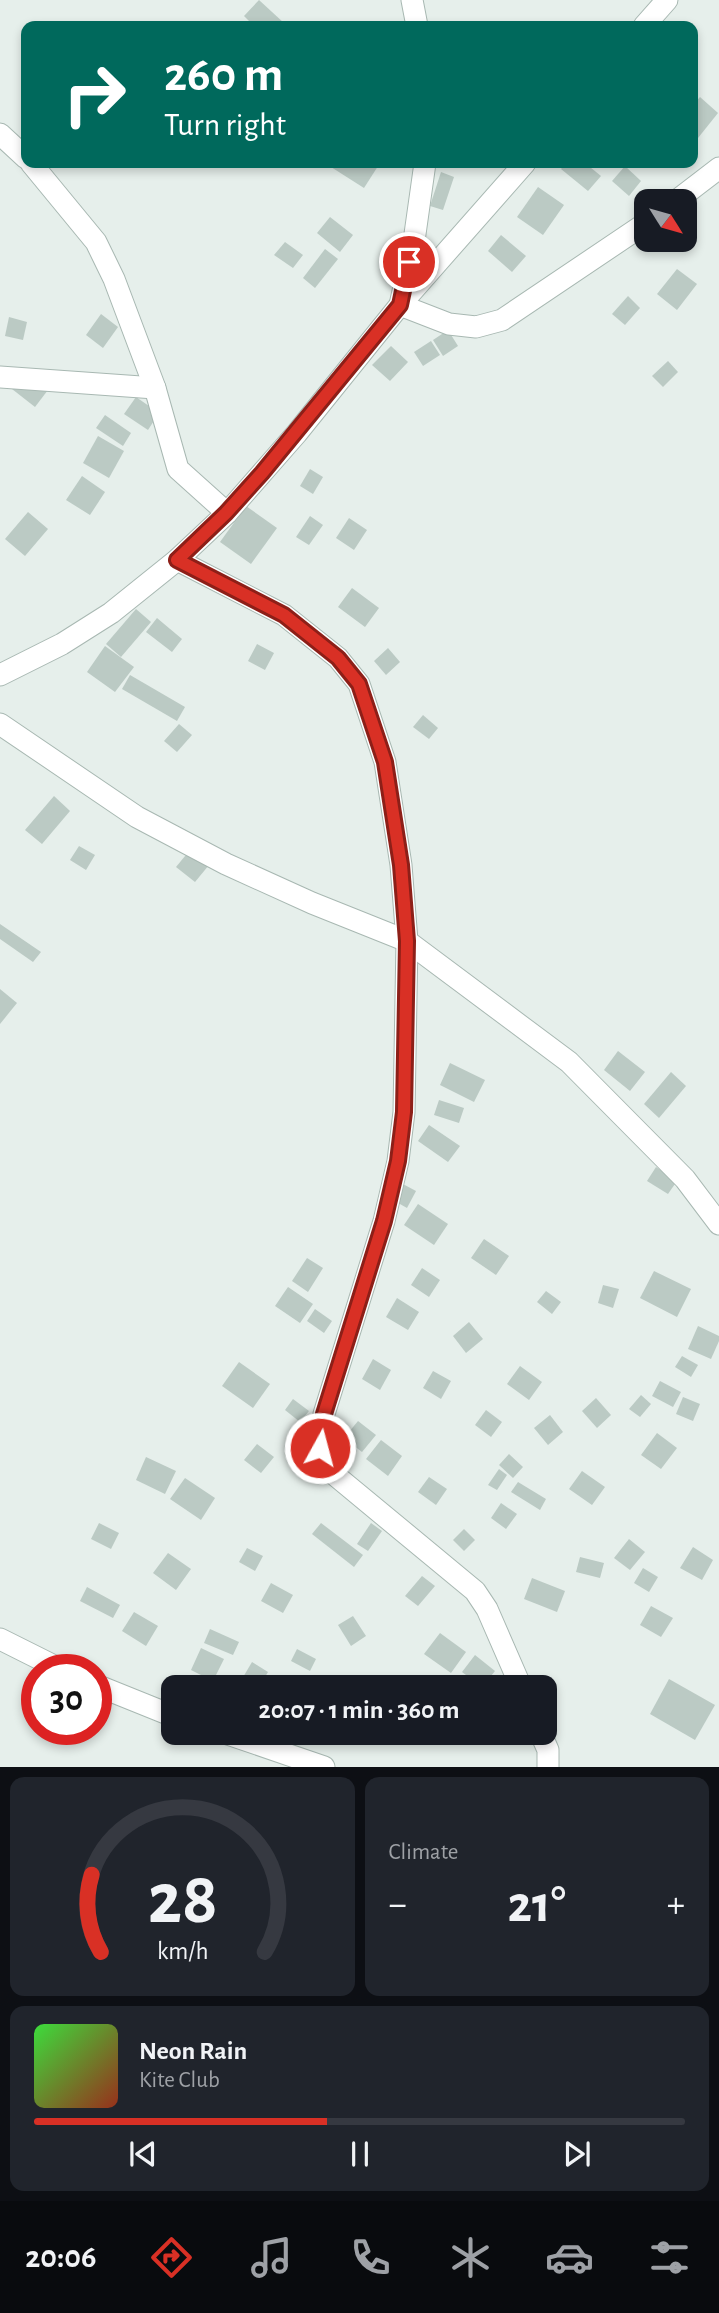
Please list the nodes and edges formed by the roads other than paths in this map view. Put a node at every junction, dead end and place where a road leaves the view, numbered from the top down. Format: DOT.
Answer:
graph roads {
  1 [pos="412,0"];
  2 [pos="667,0"];
  3 [pos="415,21"];
  4 [pos="648,21"];
  5 [pos="0,134"];
  6 [pos="21,153"];
  7 [pos="34,168"];
  8 [pos="424,168"];
  9 [pos="521,168"];
  10 [pos="719,168"];
  11 [pos="692,189"];
  12 [pos="634,231"];
  13 [pos="400,305"];
  14 [pos="0,377"];
  15 [pos="155,387"];
  16 [pos="226,513"];
  17 [pos="177,560"];
  18 [pos="0,675"];
  19 [pos="0,724"];
  20 [pos="407,941"];
  21 [pos="719,1224"];
  22 [pos="0,1639"];
  23 [pos="30,1654"];
  24 [pos="516,1675"];
  25 [pos="112,1691"];
  26 [pos="161,1711"];
  27 [pos="260,1745"];
  28 [pos="546,1745"];
  29 [pos="324,1767"];
  30 [pos="548,1767"];
  1 -- 3 [label="street"];
  2 -- 4 [label="street"];
  5 -- 6 [label="street"];
  7 -- 15 [label="street"];
  8 -- 13 [label="street"];
  9 -- 13 [label="street"];
  10 -- 11 [label="street"];
  12 -- 13 [label="street"];
  13 -- 16 [label="street"];
  14 -- 15 [label="street"];
  15 -- 16 [label="street"];
  16 -- 17 [label="street"];
  17 -- 18 [label="street"];
  17 -- 20 [label="street"];
  19 -- 20 [label="street"];
  20 -- 21 [label="street"];
  20 -- 24 [label="street"];
  22 -- 23 [label="street"];
  25 -- 26 [label="street"];
  27 -- 29 [label="street"];
  28 -- 30 [label="street"];
}
